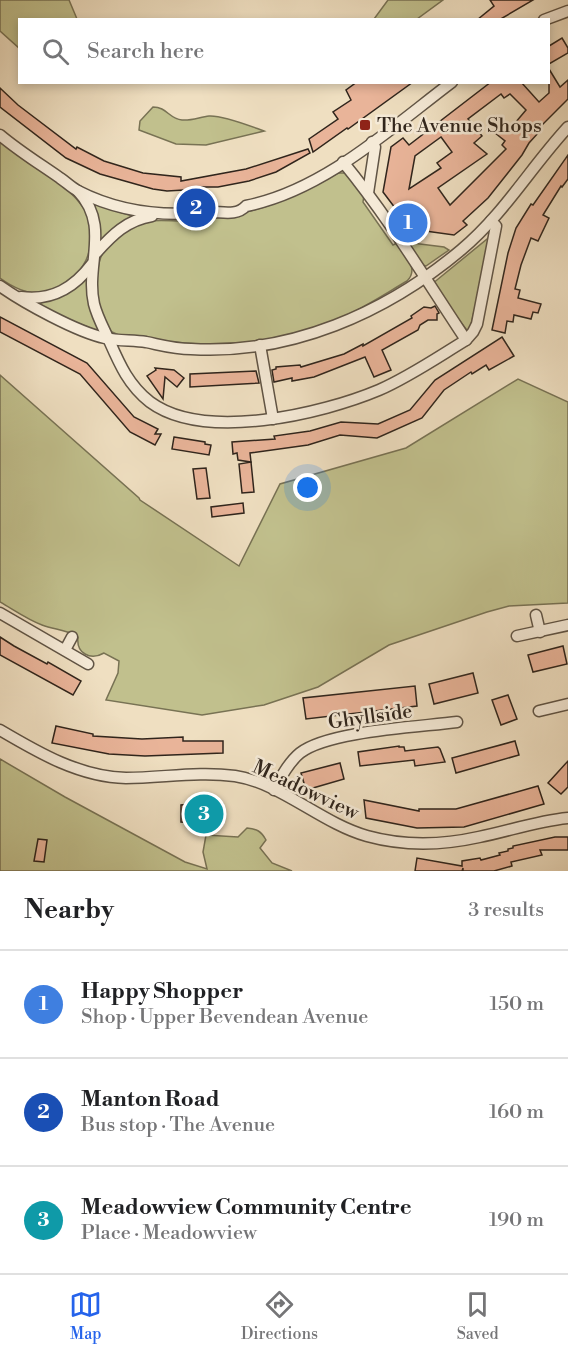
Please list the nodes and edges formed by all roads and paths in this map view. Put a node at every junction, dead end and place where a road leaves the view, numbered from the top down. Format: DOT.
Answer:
graph roads {
  1 [pos="568,10"];
  2 [pos="549,18"];
  3 [pos="449,84"];
  4 [pos="568,127"];
  5 [pos="0,135"];
  6 [pos="372,142"];
  7 [pos="343,162"];
  8 [pos="78,191"];
  9 [pos="368,193"];
  10 [pos="181,215"];
  11 [pos="491,221"];
  12 [pos="94,258"];
  13 [pos="424,278"];
  14 [pos="0,286"];
  15 [pos="14,296"];
  16 [pos="108,339"];
  17 [pos="466,340"];
  18 [pos="260,345"];
  19 [pos="273,419"];
  20 [pos="0,613"];
  21 [pos="536,615"];
  22 [pos="568,626"];
  23 [pos="540,632"];
  24 [pos="517,636"];
  25 [pos="72,637"];
  26 [pos="64,650"];
  27 [pos="88,664"];
  28 [pos="568,704"];
  29 [pos="539,711"];
  30 [pos="457,722"];
  31 [pos="0,730"];
  32 [pos="274,790"];
  33 [pos="568,818"];
  1 -- 2 [label="street"];
  3 -- 6 [label="street"];
  4 -- 11 [label="street"];
  5 -- 8 [label="street"];
  6 -- 7 [label="street"];
  6 -- 9 [label="street"];
  7 -- 9 [label="street"];
  7 -- 10 [label="street"];
  8 -- 10 [label="street"];
  8 -- 12 [label="street"];
  9 -- 13 [label="street"];
  10 -- 12 [label="street"];
  11 -- 13 [label="street"];
  11 -- 17 [label="street"];
  12 -- 15 [label="street"];
  12 -- 16 [label="street"];
  13 -- 17 [label="street"];
  13 -- 18 [label="street"];
  14 -- 15 [label="street"];
  15 -- 16 [label="street"];
  16 -- 18 [label="street"];
  16 -- 19 [label="street"];
  17 -- 19 [label="street"];
  18 -- 19 [label="street"];
  20 -- 26 [label="street"];
  21 -- 23 [label="street"];
  22 -- 23 [label="street"];
  23 -- 24 [label="street"];
  25 -- 26 [label="street"];
  26 -- 27 [label="street"];
  28 -- 29 [label="street"];
  30 -- 32 [label="street, Ghyllside"];
  31 -- 32 [label="street, Meadowview"];
  32 -- 33 [label="street, Meadowview"];
}
